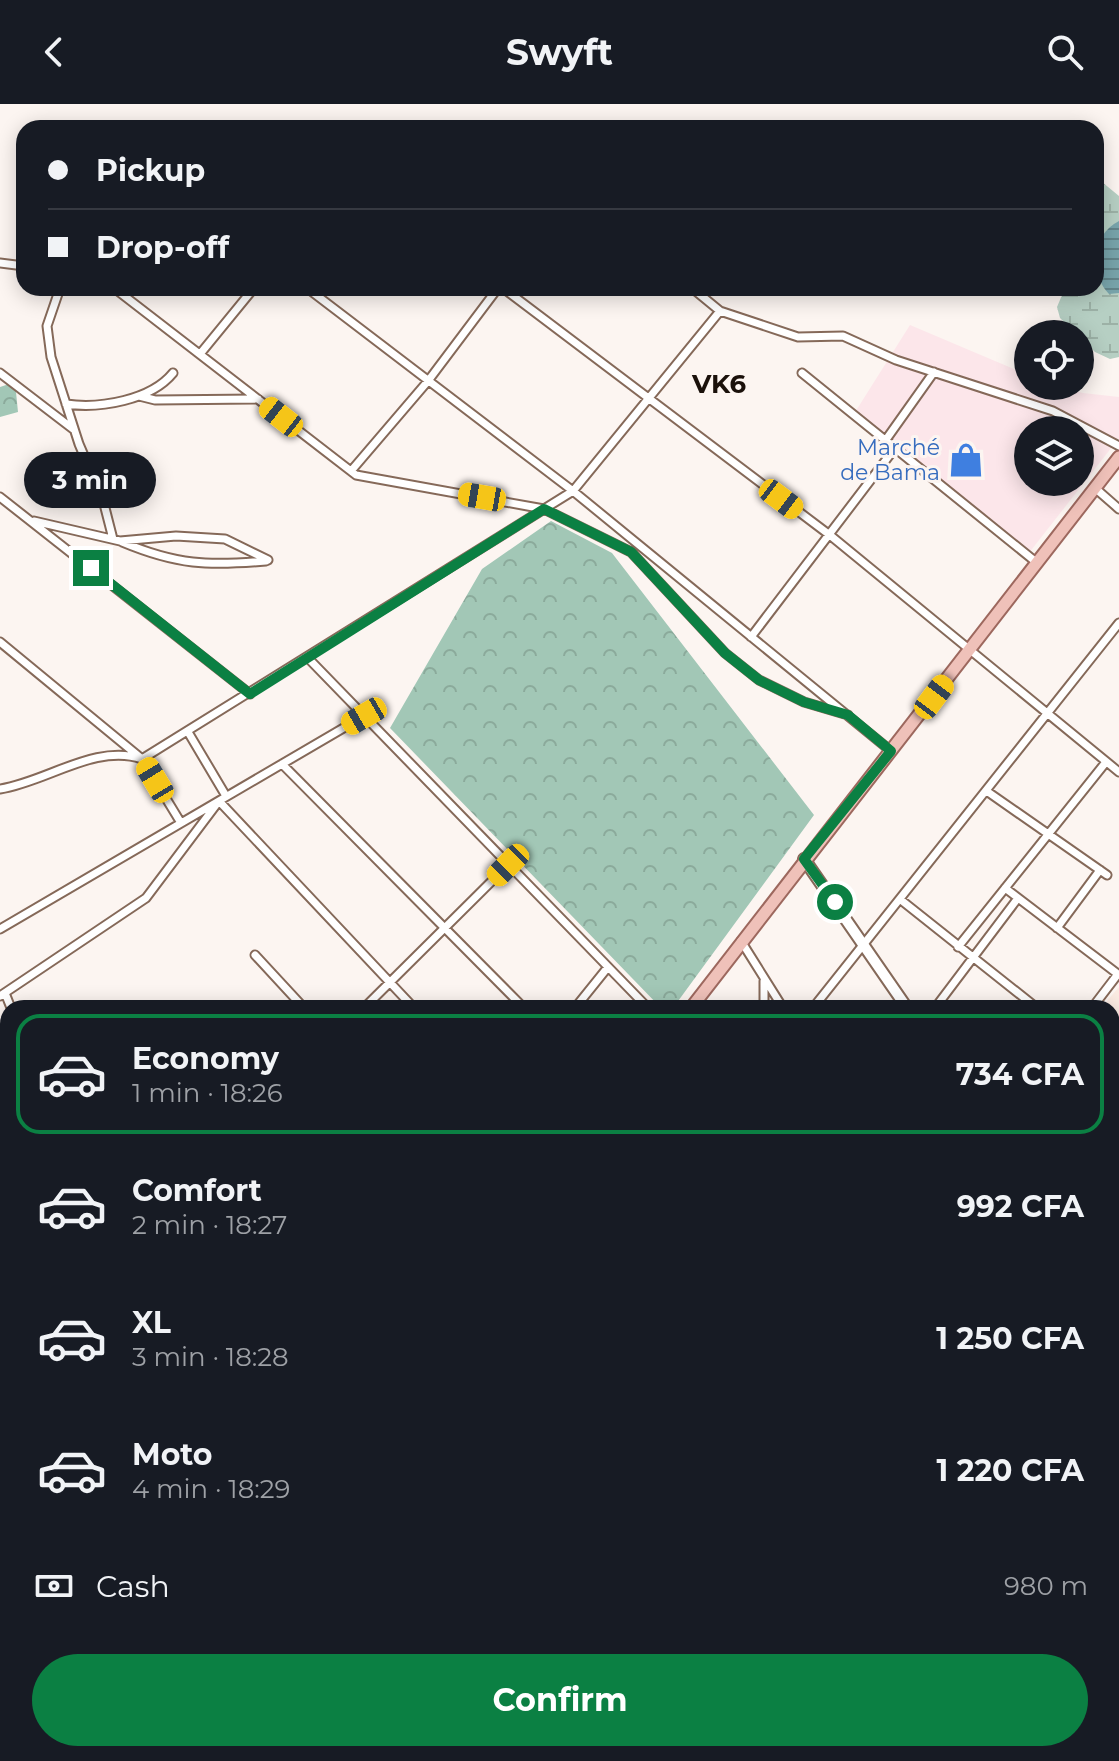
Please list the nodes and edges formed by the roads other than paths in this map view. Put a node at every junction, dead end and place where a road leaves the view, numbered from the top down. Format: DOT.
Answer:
graph roads {
  1 [pos="57,296"];
  2 [pos="124,296"];
  3 [pos="247,296"];
  4 [pos="317,296"];
  5 [pos="495,296"];
  6 [pos="511,296"];
  7 [pos="702,296"];
  8 [pos="720,311"];
  9 [pos="200,354"];
  10 [pos="934,372"];
  11 [pos="0,373"];
  12 [pos="173,373"];
  13 [pos="802,373"];
  14 [pos="428,381"];
  15 [pos="165,383"];
  16 [pos="139,396"];
  17 [pos="175,399"];
  18 [pos="258,399"];
  19 [pos="646,399"];
  20 [pos="66,404"];
  21 [pos="75,430"];
  22 [pos="885,441"];
  23 [pos="1119,446"];
  24 [pos="895,448"];
  25 [pos="1119,457"];
  26 [pos="351,471"];
  27 [pos="1095,488"];
  28 [pos="573,491"];
  29 [pos="0,497"];
  30 [pos="544,509"];
  31 [pos="1119,509"];
  32 [pos="29,519"];
  33 [pos="831,536"];
  34 [pos="116,540"];
  35 [pos="1036,562"];
  36 [pos="1119,623"];
  37 [pos="751,637"];
  38 [pos="0,642"];
  39 [pos="969,651"];
  40 [pos="307,657"];
  41 [pos="250,694"];
  42 [pos="848,715"];
  43 [pos="1048,715"];
  44 [pos="364,716"];
  45 [pos="188,732"];
  46 [pos="891,751"];
  47 [pos="142,759"];
  48 [pos="1106,762"];
  49 [pos="282,764"];
  50 [pos="1119,772"];
  51 [pos="0,789"];
  52 [pos="988,792"];
  53 [pos="222,798"];
  54 [pos="181,823"];
  55 [pos="1049,835"];
  56 [pos="804,859"];
  57 [pos="508,865"];
  58 [pos="1005,888"];
  59 [pos="1018,898"];
  60 [pos="901,900"];
  61 [pos="1057,928"];
  62 [pos="0,929"];
  63 [pos="443,929"];
  64 [pos="741,941"];
  65 [pos="865,946"];
  66 [pos="958,947"];
  67 [pos="255,955"];
  68 [pos="972,958"];
  69 [pos="608,967"];
  70 [pos="1118,974"];
  71 [pos="764,979"];
  72 [pos="390,982"];
  73 [pos="3,994"];
  74 [pos="297,1000"];
  75 [pos="372,1000"];
  76 [pos="407,1000"];
  77 [pos="516,1000"];
  78 [pos="581,1000"];
  79 [pos="640,1000"];
  80 [pos="697,1000"];
  81 [pos="764,1000"];
  82 [pos="778,1000"];
  83 [pos="820,1000"];
  84 [pos="902,1000"];
  85 [pos="941,1000"];
  86 [pos="1027,1000"];
  87 [pos="1098,1000"];
  1 -- 20 [label="street"];
  2 -- 9 [label="street"];
  3 -- 9 [label="street"];
  4 -- 14 [label="street"];
  5 -- 14 [label="street"];
  6 -- 19 [label="street"];
  7 -- 8 [label="street"];
  8 -- 10 [label="street"];
  8 -- 19 [label="street"];
  9 -- 18 [label="street"];
  10 -- 22 [label="street"];
  10 -- 23 [label="street"];
  11 -- 21 [label="street"];
  12 -- 15 [label="street"];
  13 -- 22 [label="street"];
  14 -- 26 [label="street"];
  14 -- 28 [label="street"];
  15 -- 16 [label="street"];
  15 -- 17 [label="street"];
  16 -- 17 [label="street"];
  16 -- 20 [label="street"];
  17 -- 18 [label="street"];
  18 -- 26 [label="street"];
  19 -- 28 [label="street"];
  19 -- 33 [label="street"];
  20 -- 21 [label="street"];
  21 -- 34 [label="street"];
  22 -- 24 [label="street"];
  24 -- 33 [label="street"];
  24 -- 35 [label="street"];
  25 -- 27 [label="main road"];
  26 -- 30 [label="street"];
  27 -- 31 [label="street"];
  27 -- 35 [label="main road"];
  28 -- 30 [label="street"];
  28 -- 37 [label="street"];
  29 -- 32 [label="street"];
  30 -- 40 [label="street"];
  30 -- 42 [label="street"];
  32 -- 34 [label="street"];
  32 -- 41 [label="street"];
  33 -- 37 [label="street"];
  33 -- 39 [label="street"];
  34 -- 34 [label="street"];
  35 -- 39 [label="main road"];
  36 -- 43 [label="street"];
  37 -- 42 [label="street"];
  38 -- 47 [label="street"];
  39 -- 43 [label="street"];
  39 -- 46 [label="main road"];
  40 -- 41 [label="street"];
  40 -- 44 [label="street"];
  41 -- 45 [label="street"];
  42 -- 46 [label="street"];
  43 -- 48 [label="street"];
  43 -- 52 [label="street"];
  44 -- 49 [label="street"];
  44 -- 57 [label="street"];
  45 -- 47 [label="street"];
  45 -- 53 [label="street"];
  46 -- 56 [label="main road"];
  47 -- 51 [label="street"];
  47 -- 54 [label="street"];
  48 -- 50 [label="street"];
  48 -- 55 [label="street"];
  49 -- 53 [label="street"];
  49 -- 63 [label="street"];
  52 -- 55 [label="street"];
  52 -- 60 [label="street"];
  53 -- 54 [label="street"];
  53 -- 72 [label="street"];
  53 -- 73 [label="street"];
  54 -- 62 [label="street"];
  55 -- 58 [label="street"];
  55 -- 61 [label="street"];
  56 -- 64 [label="main road"];
  56 -- 65 [label="street"];
  57 -- 63 [label="street"];
  57 -- 69 [label="street"];
  58 -- 59 [label="street"];
  58 -- 66 [label="street"];
  59 -- 61 [label="street"];
  59 -- 68 [label="street"];
  60 -- 65 [label="street"];
  60 -- 66 [label="street"];
  61 -- 70 [label="street"];
  63 -- 72 [label="street"];
  63 -- 77 [label="street"];
  64 -- 71 [label="street"];
  64 -- 80 [label="main road"];
  65 -- 83 [label="street"];
  65 -- 84 [label="street"];
  66 -- 68 [label="street"];
  67 -- 74 [label="street"];
  68 -- 85 [label="street"];
  68 -- 86 [label="street"];
  69 -- 78 [label="street"];
  69 -- 79 [label="street"];
  70 -- 87 [label="street"];
  71 -- 81 [label="street"];
  71 -- 82 [label="street"];
  72 -- 75 [label="street"];
  72 -- 76 [label="street"];
}
